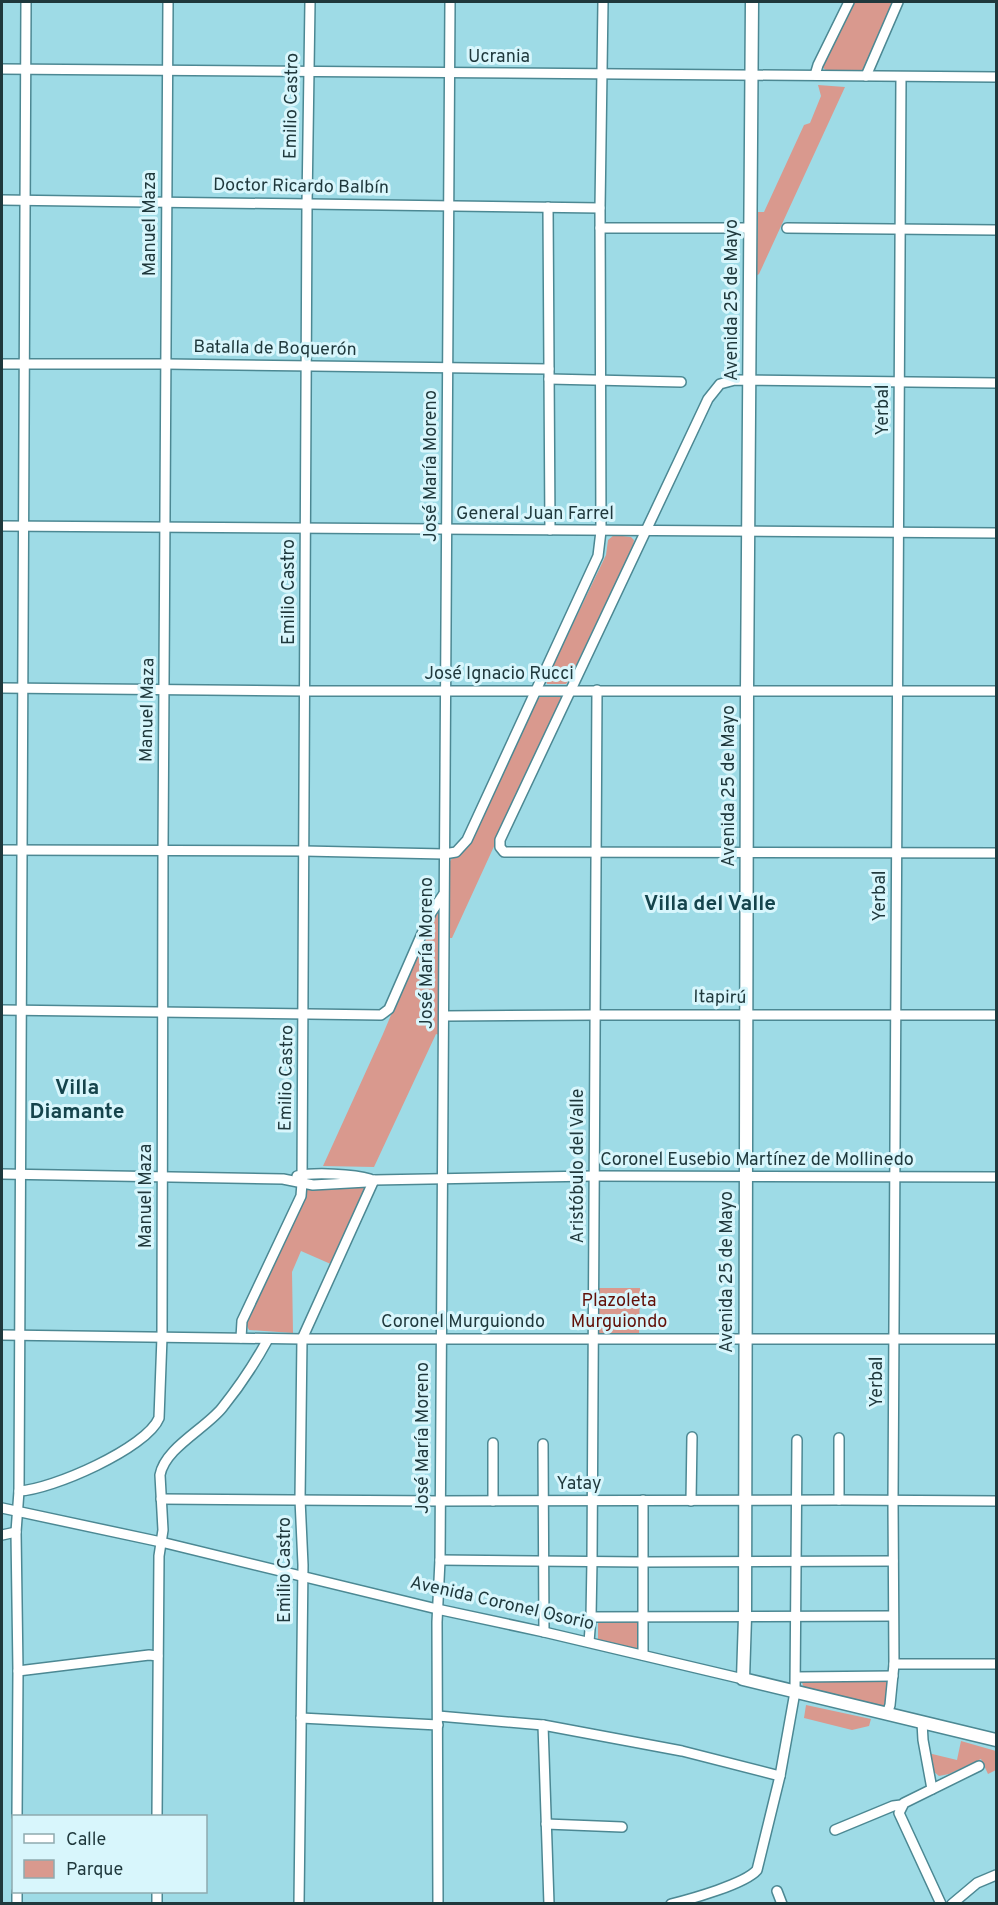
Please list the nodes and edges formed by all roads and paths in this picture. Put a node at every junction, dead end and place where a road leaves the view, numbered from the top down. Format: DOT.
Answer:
graph roads {
  1 [pos="26,2"];
  2 [pos="168,2"];
  3 [pos="310,2"];
  4 [pos="450,2"];
  5 [pos="603,2"];
  6 [pos="752,2"];
  7 [pos="849,2"];
  8 [pos="898,2"];
  9 [pos="2,69"];
  10 [pos="26,69"];
  11 [pos="167,70"];
  12 [pos="309,73"];
  13 [pos="449,74"];
  14 [pos="602,74"];
  15 [pos="752,75"];
  16 [pos="815,75"];
  17 [pos="866,76"];
  18 [pos="901,76"];
  19 [pos="996,77"];
  20 [pos="2,200"];
  21 [pos="26,200"];
  22 [pos="167,202"];
  23 [pos="307,204"];
  24 [pos="450,205"];
  25 [pos="548,207"];
  26 [pos="600,208"];
  27 [pos="600,228"];
  28 [pos="750,228"];
  29 [pos="787,228"];
  30 [pos="900,229"];
  31 [pos="996,230"];
  32 [pos="2,364"];
  33 [pos="25,364"];
  34 [pos="166,364"];
  35 [pos="307,366"];
  36 [pos="448,368"];
  37 [pos="549,369"];
  38 [pos="549,379"];
  39 [pos="601,380"];
  40 [pos="750,380"];
  41 [pos="681,382"];
  42 [pos="899,382"];
  43 [pos="996,383"];
  44 [pos="2,526"];
  45 [pos="24,526"];
  46 [pos="165,527"];
  47 [pos="306,529"];
  48 [pos="447,530"];
  49 [pos="550,530"];
  50 [pos="647,530"];
  51 [pos="601,531"];
  52 [pos="748,532"];
  53 [pos="899,533"];
  54 [pos="996,533"];
  55 [pos="2,688"];
  56 [pos="23,688"];
  57 [pos="165,689"];
  58 [pos="536,690"];
  59 [pos="571,690"];
  60 [pos="597,690"];
  61 [pos="747,690"];
  62 [pos="897,690"];
  63 [pos="306,691"];
  64 [pos="446,691"];
  65 [pos="996,691"];
  66 [pos="2,850"];
  67 [pos="23,850"];
  68 [pos="163,850"];
  69 [pos="304,851"];
  70 [pos="595,851"];
  71 [pos="746,851"];
  72 [pos="897,852"];
  73 [pos="996,852"];
  74 [pos="444,854"];
  75 [pos="443,895"];
  76 [pos="2,1010"];
  77 [pos="21,1010"];
  78 [pos="163,1011"];
  79 [pos="304,1013"];
  80 [pos="595,1015"];
  81 [pos="746,1015"];
  82 [pos="896,1015"];
  83 [pos="996,1015"];
  84 [pos="444,1016"];
  85 [pos="2,1174"];
  86 [pos="20,1174"];
  87 [pos="594,1176"];
  88 [pos="746,1176"];
  89 [pos="896,1176"];
  90 [pos="162,1177"];
  91 [pos="996,1177"];
  92 [pos="302,1179"];
  93 [pos="374,1180"];
  94 [pos="441,1180"];
  95 [pos="2,1335"];
  96 [pos="20,1335"];
  97 [pos="162,1337"];
  98 [pos="241,1338"];
  99 [pos="894,1338"];
  100 [pos="268,1339"];
  101 [pos="302,1339"];
  102 [pos="440,1339"];
  103 [pos="593,1339"];
  104 [pos="996,1339"];
  105 [pos="745,1340"];
  106 [pos="692,1437"];
  107 [pos="839,1438"];
  108 [pos="797,1440"];
  109 [pos="493,1443"];
  110 [pos="543,1444"];
  111 [pos="19,1491"];
  112 [pos="161,1499"];
  113 [pos="300,1499"];
  114 [pos="592,1500"];
  115 [pos="643,1500"];
  116 [pos="797,1500"];
  117 [pos="839,1500"];
  118 [pos="440,1501"];
  119 [pos="493,1501"];
  120 [pos="543,1501"];
  121 [pos="691,1501"];
  122 [pos="745,1501"];
  123 [pos="893,1501"];
  124 [pos="996,1501"];
  125 [pos="2,1508"];
  126 [pos="17,1512"];
  127 [pos="16,1532"];
  128 [pos="2,1535"];
  129 [pos="161,1542"];
  130 [pos="440,1560"];
  131 [pos="797,1560"];
  132 [pos="544,1561"];
  133 [pos="745,1561"];
  134 [pos="893,1561"];
  135 [pos="592,1562"];
  136 [pos="643,1562"];
  137 [pos="303,1576"];
  138 [pos="437,1609"];
  139 [pos="797,1616"];
  140 [pos="893,1616"];
  141 [pos="591,1617"];
  142 [pos="644,1617"];
  143 [pos="745,1617"];
  144 [pos="544,1632"];
  145 [pos="589,1642"];
  146 [pos="643,1655"];
  147 [pos="158,1656"];
  148 [pos="894,1664"];
  149 [pos="996,1664"];
  150 [pos="18,1671"];
  151 [pos="893,1676"];
  152 [pos="797,1677"];
  153 [pos="742,1679"];
  154 [pos="795,1692"];
  155 [pos="887,1714"];
  156 [pos="301,1718"];
  157 [pos="438,1721"];
  158 [pos="922,1722"];
  159 [pos="543,1725"];
  160 [pos="996,1740"];
  161 [pos="979,1766"];
  162 [pos="780,1776"];
  163 [pos="932,1789"];
  164 [pos="901,1805"];
  165 [pos="17,1815"];
  166 [pos="157,1815"];
  167 [pos="546,1824"];
  168 [pos="622,1827"];
  169 [pos="835,1830"];
  170 [pos="996,1875"];
  171 [pos="777,1891"];
  172 [pos="299,1904"];
  173 [pos="438,1904"];
  174 [pos="549,1904"];
  175 [pos="671,1904"];
  176 [pos="782,1904"];
  177 [pos="941,1904"];
  178 [pos="952,1904"];
  1 -- 10 [label="street"];
  2 -- 11 [label="street, Manuel Maza"];
  3 -- 12 [label="street, Emilio Castro"];
  4 -- 13 [label="street, José María Moreno"];
  5 -- 14 [label="street"];
  6 -- 15 [label="main road, Avenida 25 de Mayo"];
  7 -- 16 [label="street"];
  8 -- 17 [label="street"];
  9 -- 10 [label="street, Ucrania"];
  10 -- 11 [label="street, Ucrania"];
  10 -- 21 [label="street"];
  11 -- 12 [label="street, Ucrania"];
  11 -- 22 [label="street, Manuel Maza"];
  12 -- 13 [label="street, Ucrania"];
  12 -- 23 [label="street, Emilio Castro"];
  13 -- 14 [label="street, Ucrania"];
  13 -- 24 [label="street, José María Moreno"];
  14 -- 15 [label="street, Ucrania"];
  14 -- 26 [label="street"];
  15 -- 16 [label="street, Ucrania"];
  15 -- 28 [label="main road, Avenida 25 de Mayo"];
  16 -- 17 [label="street, Ucrania"];
  17 -- 18 [label="street, Ucrania"];
  18 -- 19 [label="street, Ucrania"];
  18 -- 30 [label="street, Yerbal"];
  20 -- 21 [label="street, Doctor Ricardo Balbín"];
  21 -- 22 [label="street, Doctor Ricardo Balbín"];
  21 -- 33 [label="street"];
  22 -- 23 [label="street, Doctor Ricardo Balbín"];
  22 -- 34 [label="street, Manuel Maza"];
  23 -- 24 [label="street, Doctor Ricardo Balbín"];
  23 -- 35 [label="street, Emilio Castro"];
  24 -- 25 [label="street, Doctor Ricardo Balbín"];
  24 -- 36 [label="street, José María Moreno"];
  25 -- 26 [label="street, Doctor Ricardo Balbín"];
  25 -- 37 [label="street"];
  26 -- 27 [label="street"];
  27 -- 28 [label="street"];
  27 -- 39 [label="street"];
  28 -- 40 [label="main road, Avenida 25 de Mayo"];
  29 -- 30 [label="street"];
  30 -- 31 [label="street"];
  30 -- 42 [label="street, Yerbal"];
  32 -- 33 [label="street, Batalla de Boquerón"];
  33 -- 34 [label="street, Batalla de Boquerón"];
  33 -- 45 [label="street"];
  34 -- 35 [label="street, Batalla de Boquerón"];
  34 -- 46 [label="street, Manuel Maza"];
  35 -- 36 [label="street, Batalla de Boquerón"];
  35 -- 47 [label="street, Emilio Castro"];
  36 -- 37 [label="street, Batalla de Boquerón"];
  36 -- 48 [label="street, José María Moreno"];
  37 -- 38 [label="street"];
  38 -- 39 [label="street"];
  38 -- 49 [label="street"];
  39 -- 41 [label="street"];
  39 -- 51 [label="street"];
  40 -- 42 [label="street"];
  40 -- 50 [label="street"];
  40 -- 52 [label="main road, Avenida 25 de Mayo"];
  42 -- 43 [label="street"];
  42 -- 53 [label="street, Yerbal"];
  44 -- 45 [label="street, General Juan Farrel"];
  45 -- 46 [label="street, General Juan Farrel"];
  45 -- 56 [label="street"];
  46 -- 47 [label="street, General Juan Farrel"];
  46 -- 57 [label="street, Manuel Maza"];
  47 -- 48 [label="street, General Juan Farrel"];
  47 -- 63 [label="street, Emilio Castro"];
  48 -- 49 [label="street, General Juan Farrel"];
  48 -- 64 [label="street, José María Moreno"];
  49 -- 51 [label="street, General Juan Farrel"];
  50 -- 51 [label="street, General Juan Farrel"];
  50 -- 52 [label="street, General Juan Farrel"];
  50 -- 59 [label="street"];
  51 -- 58 [label="street"];
  52 -- 53 [label="street, General Juan Farrel"];
  52 -- 61 [label="main road, Avenida 25 de Mayo"];
  53 -- 54 [label="street, General Juan Farrel"];
  53 -- 62 [label="street, Yerbal"];
  55 -- 56 [label="street, José Ignacio Rucci"];
  56 -- 57 [label="street, José Ignacio Rucci"];
  56 -- 67 [label="street"];
  57 -- 63 [label="street, José Ignacio Rucci"];
  57 -- 68 [label="street, Manuel Maza"];
  58 -- 59 [label="street, José Ignacio Rucci"];
  58 -- 64 [label="street, José Ignacio Rucci"];
  58 -- 74 [label="street"];
  59 -- 60 [label="street, José Ignacio Rucci"];
  59 -- 70 [label="street"];
  60 -- 61 [label="street, José Ignacio Rucci"];
  60 -- 70 [label="street, Aristóbulo del Valle"];
  61 -- 62 [label="street, José Ignacio Rucci"];
  61 -- 71 [label="main road, Avenida 25 de Mayo"];
  62 -- 65 [label="street, José Ignacio Rucci"];
  62 -- 72 [label="street, Yerbal"];
  63 -- 64 [label="street, José Ignacio Rucci"];
  63 -- 69 [label="street, Emilio Castro"];
  64 -- 74 [label="street, José María Moreno"];
  66 -- 67 [label="street"];
  67 -- 68 [label="street"];
  67 -- 77 [label="street"];
  68 -- 69 [label="street"];
  68 -- 78 [label="street, Manuel Maza"];
  69 -- 74 [label="street"];
  69 -- 79 [label="street, Emilio Castro"];
  70 -- 71 [label="street"];
  70 -- 80 [label="street, Aristóbulo del Valle"];
  71 -- 72 [label="street"];
  71 -- 81 [label="main road, Avenida 25 de Mayo"];
  72 -- 73 [label="street"];
  72 -- 82 [label="street, Yerbal"];
  74 -- 75 [label="street, José María Moreno"];
  75 -- 79 [label="street"];
  75 -- 84 [label="street, José María Moreno"];
  76 -- 77 [label="street"];
  77 -- 78 [label="street"];
  77 -- 86 [label="street"];
  78 -- 79 [label="street"];
  78 -- 90 [label="street, Manuel Maza"];
  79 -- 92 [label="street, Emilio Castro"];
  80 -- 81 [label="street, Itapirú"];
  80 -- 84 [label="street, Itapirú"];
  80 -- 87 [label="street, Aristóbulo del Valle"];
  81 -- 82 [label="street, Itapirú"];
  81 -- 88 [label="main road, Avenida 25 de Mayo"];
  82 -- 83 [label="street, Itapirú"];
  82 -- 89 [label="street, Yerbal"];
  84 -- 94 [label="street, José María Moreno"];
  85 -- 86 [label="street, Coronel Eusebio Martínez de Mollinedo"];
  86 -- 90 [label="street, Coronel Eusebio Martínez de Mollinedo"];
  86 -- 96 [label="street"];
  87 -- 88 [label="street, Coronel Eusebio Martínez de Mollinedo"];
  87 -- 94 [label="street, Coronel Eusebio Martínez de Mollinedo"];
  87 -- 103 [label="street, Aristóbulo del Valle"];
  88 -- 89 [label="street, Coronel Eusebio Martínez de Mollinedo"];
  88 -- 105 [label="main road, Avenida 25 de Mayo"];
  89 -- 91 [label="street, Coronel Eusebio Martínez de Mollinedo"];
  89 -- 99 [label="street, Yerbal"];
  90 -- 92 [label="street, Coronel Eusebio Martínez de Mollinedo"];
  90 -- 97 [label="street, Manuel Maza"];
  92 -- 93 [label="street, Coronel Eusebio Martínez de Mollinedo"];
  92 -- 98 [label="street, Emilio Castro"];
  93 -- 94 [label="street, Coronel Eusebio Martínez de Mollinedo"];
  93 -- 101 [label="street, Emilio Castro"];
  94 -- 102 [label="street, José María Moreno"];
  95 -- 96 [label="street, Coronel Murguiondo"];
  96 -- 97 [label="street, Coronel Murguiondo"];
  96 -- 111 [label="street"];
  97 -- 98 [label="street, Coronel Murguiondo"];
  97 -- 111 [label="street, Manuel Maza"];
  98 -- 100 [label="street, Coronel Murguiondo"];
  99 -- 104 [label="street, Coronel Murguiondo"];
  99 -- 105 [label="street, Coronel Murguiondo"];
  99 -- 123 [label="street, Yerbal"];
  100 -- 101 [label="street, Coronel Murguiondo"];
  100 -- 112 [label="street"];
  101 -- 102 [label="street, Coronel Murguiondo"];
  101 -- 113 [label="street, Emilio Castro"];
  102 -- 103 [label="street, Coronel Murguiondo"];
  102 -- 118 [label="street, José María Moreno"];
  103 -- 105 [label="street, Coronel Murguiondo"];
  103 -- 114 [label="street, Aristóbulo del Valle"];
  105 -- 122 [label="main road, Avenida 25 de Mayo"];
  106 -- 121 [label="street"];
  107 -- 117 [label="street"];
  108 -- 116 [label="street"];
  109 -- 119 [label="street"];
  110 -- 120 [label="street"];
  111 -- 126 [label="street"];
  112 -- 113 [label="street, Yatay"];
  112 -- 129 [label="street"];
  113 -- 118 [label="street, Yatay"];
  113 -- 137 [label="street, Emilio Castro"];
  114 -- 115 [label="street, Yatay"];
  114 -- 120 [label="street, Yatay"];
  114 -- 135 [label="street, Aristóbulo del Valle"];
  115 -- 121 [label="street, Yatay"];
  115 -- 136 [label="street"];
  116 -- 117 [label="street, Yatay"];
  116 -- 122 [label="street, Yatay"];
  116 -- 131 [label="street"];
  117 -- 123 [label="street, Yatay"];
  118 -- 119 [label="street, Yatay"];
  118 -- 130 [label="street, José María Moreno"];
  119 -- 120 [label="street, Yatay"];
  120 -- 132 [label="street"];
  121 -- 122 [label="street, Yatay"];
  122 -- 133 [label="main road, Avenida 25 de Mayo"];
  123 -- 124 [label="street, Yatay"];
  123 -- 134 [label="street, Yerbal"];
  125 -- 126 [label="street, Avenida Coronel Osorio"];
  126 -- 127 [label="street"];
  126 -- 129 [label="street, Avenida Coronel Osorio"];
  127 -- 128 [label="street"];
  127 -- 150 [label="street"];
  129 -- 137 [label="street, Avenida Coronel Osorio"];
  129 -- 147 [label="street"];
  130 -- 132 [label="street"];
  130 -- 138 [label="street, José María Moreno"];
  131 -- 133 [label="street"];
  131 -- 134 [label="street"];
  131 -- 139 [label="street"];
  132 -- 135 [label="street"];
  132 -- 144 [label="street"];
  133 -- 136 [label="street"];
  133 -- 143 [label="main road, Avenida 25 de Mayo"];
  134 -- 140 [label="street, Yerbal"];
  135 -- 136 [label="street"];
  135 -- 141 [label="street, Aristóbulo del Valle"];
  136 -- 142 [label="street"];
  137 -- 138 [label="street, Avenida Coronel Osorio"];
  137 -- 156 [label="street, Emilio Castro"];
  138 -- 144 [label="street, Avenida Coronel Osorio"];
  138 -- 157 [label="street, José María Moreno"];
  139 -- 140 [label="street"];
  139 -- 143 [label="street"];
  139 -- 152 [label="street"];
  140 -- 148 [label="street, Yerbal"];
  141 -- 142 [label="street"];
  141 -- 145 [label="street, Aristóbulo del Valle"];
  142 -- 143 [label="street"];
  142 -- 146 [label="street"];
  143 -- 153 [label="main road, Avenida 25 de Mayo"];
  144 -- 145 [label="street, Avenida Coronel Osorio"];
  145 -- 146 [label="street, Avenida Coronel Osorio"];
  146 -- 153 [label="street, Avenida Coronel Osorio"];
  147 -- 150 [label="street"];
  147 -- 166 [label="street"];
  148 -- 149 [label="street"];
  148 -- 151 [label="street, Yerbal"];
  150 -- 165 [label="street"];
  151 -- 152 [label="street"];
  151 -- 155 [label="street, Yerbal"];
  152 -- 154 [label="street"];
  153 -- 154 [label="main road, Avenida Coronel Osorio"];
  154 -- 155 [label="main road, Avenida Coronel Osorio"];
  154 -- 162 [label="street"];
  155 -- 158 [label="main road, Avenida Coronel Osorio"];
  156 -- 157 [label="street"];
  156 -- 172 [label="street, Emilio Castro"];
  157 -- 159 [label="street"];
  157 -- 173 [label="street, José María Moreno"];
  158 -- 160 [label="main road, Avenida Coronel Osorio"];
  158 -- 163 [label="street"];
  159 -- 162 [label="street"];
  159 -- 167 [label="street"];
  161 -- 163 [label="street"];
  162 -- 175 [label="street"];
  163 -- 164 [label="street"];
  164 -- 169 [label="street"];
  164 -- 177 [label="street"];
  167 -- 168 [label="street"];
  167 -- 174 [label="street"];
  170 -- 178 [label="street"];
  171 -- 176 [label="street"];
}
